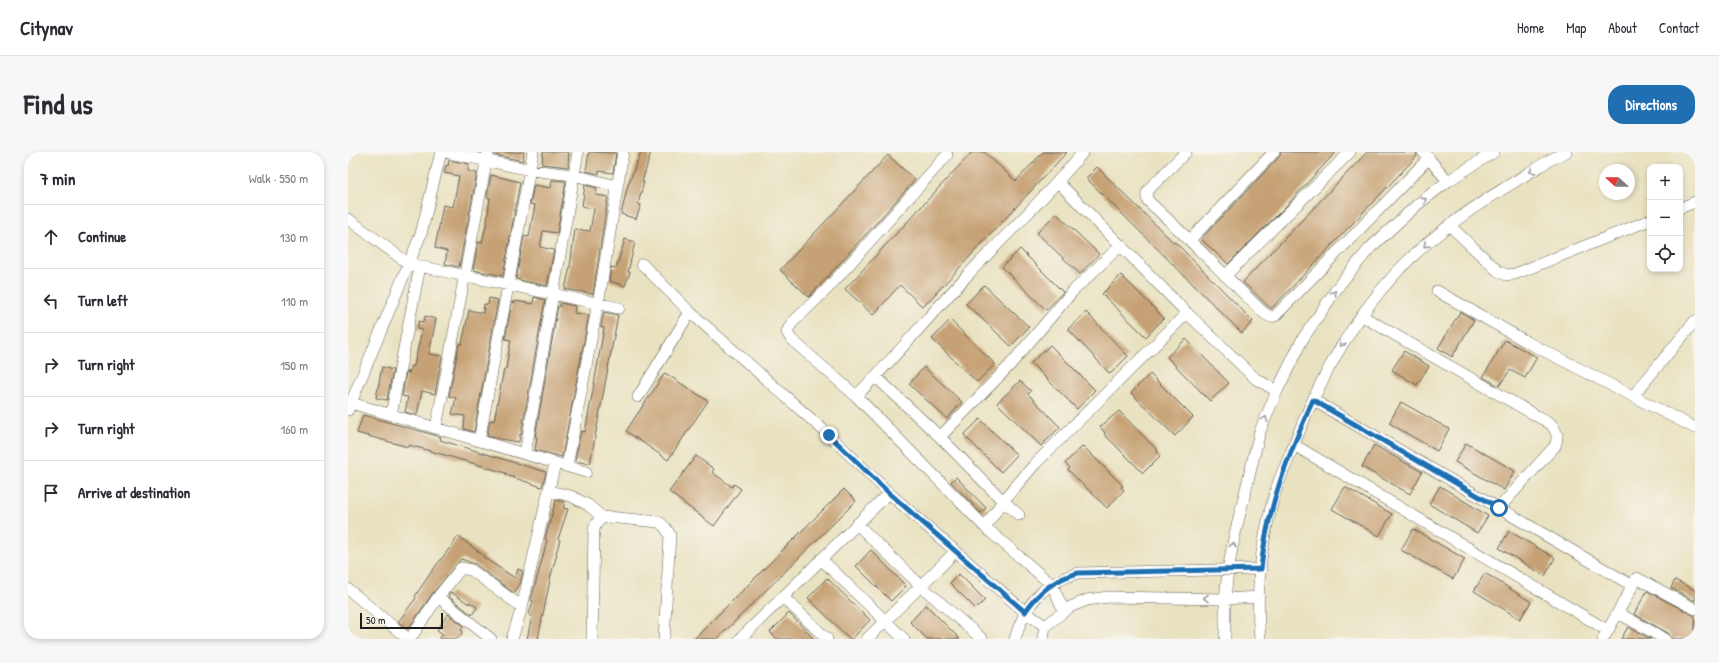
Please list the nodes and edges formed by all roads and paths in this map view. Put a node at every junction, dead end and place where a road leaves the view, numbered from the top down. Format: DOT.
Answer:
graph roads {
  1 [pos="441,152"];
  2 [pos="445,152"];
  3 [pos="533,152"];
  4 [pos="578,152"];
  5 [pos="623,152"];
  6 [pos="1083,152"];
  7 [pos="1186,152"];
  8 [pos="1274,152"];
  9 [pos="1350,152"];
  10 [pos="1494,152"];
  11 [pos="1566,152"];
  12 [pos="947,155"];
  13 [pos="1426,155"];
  14 [pos="487,156"];
  15 [pos="530,170"];
  16 [pos="573,175"];
  17 [pos="1448,181"];
  18 [pos="1058,182"];
  19 [pos="617,186"];
  20 [pos="1695,202"];
  21 [pos="1683,207"];
  22 [pos="348,219"];
  23 [pos="1647,221"];
  24 [pos="1449,225"];
  25 [pos="1190,240"];
  26 [pos="1121,245"];
  27 [pos="642,264"];
  28 [pos="415,265"];
  29 [pos="464,275"];
  30 [pos="1225,276"];
  31 [pos="510,285"];
  32 [pos="1437,291"];
  33 [pos="552,294"];
  34 [pos="597,303"];
  35 [pos="618,308"];
  36 [pos="690,312"];
  37 [pos="1187,313"];
  38 [pos="1362,316"];
  39 [pos="1695,321"];
  40 [pos="876,377"];
  41 [pos="1277,391"];
  42 [pos="856,396"];
  43 [pos="1633,396"];
  44 [pos="638,397"];
  45 [pos="1313,400"];
  46 [pos="349,406"];
  47 [pos="391,415"];
  48 [pos="436,428"];
  49 [pos="1695,428"];
  50 [pos="940,437"];
  51 [pos="480,441"];
  52 [pos="1294,445"];
  53 [pos="525,454"];
  54 [pos="555,463"];
  55 [pos="567,466"];
  56 [pos="586,472"];
  57 [pos="549,491"];
  58 [pos="889,493"];
  59 [pos="1003,501"];
  60 [pos="1499,508"];
  61 [pos="1019,515"];
  62 [pos="602,518"];
  63 [pos="857,524"];
  64 [pos="985,527"];
  65 [pos="955,552"];
  66 [pos="822,559"];
  67 [pos="1261,569"];
  68 [pos="1228,570"];
  69 [pos="920,585"];
  70 [pos="1052,585"];
  71 [pos="1633,586"];
  72 [pos="348,589"];
  73 [pos="438,597"];
  74 [pos="783,597"];
  75 [pos="1259,597"];
  76 [pos="1225,599"];
  77 [pos="522,606"];
  78 [pos="1695,609"];
  79 [pos="1025,612"];
  80 [pos="1064,612"];
  81 [pos="1618,612"];
  82 [pos="884,620"];
  83 [pos="1045,626"];
  84 [pos="1605,634"];
  85 [pos="745,637"];
  86 [pos="409,639"];
  87 [pos="491,639"];
  88 [pos="512,639"];
  89 [pos="592,639"];
  90 [pos="664,639"];
  91 [pos="828,639"];
  92 [pos="866,639"];
  93 [pos="904,639"];
  94 [pos="982,639"];
  95 [pos="1015,639"];
  96 [pos="1042,639"];
  97 [pos="1225,639"];
  98 [pos="1260,639"];
  99 [pos="1665,639"];
  1 -- 28 [label="street"];
  2 -- 14 [label="street"];
  3 -- 15 [label="street"];
  4 -- 16 [label="street"];
  5 -- 19 [label="street"];
  6 -- 18 [label="street"];
  7 -- 25 [label="street"];
  8 -- 25 [label="street"];
  9 -- 30 [label="street"];
  10 -- 17 [label="street"];
  11 -- 24 [label="street, one-way"];
  12 -- 42 [label="street"];
  13 -- 17 [label="street"];
  13 -- 30 [label="street"];
  14 -- 15 [label="street"];
  14 -- 29 [label="street"];
  15 -- 16 [label="street"];
  15 -- 31 [label="street"];
  16 -- 19 [label="street"];
  16 -- 33 [label="street"];
  41 -- 17 [label="street, one-way"];
  18 -- 26 [label="street"];
  18 -- 40 [label="street"];
  19 -- 34 [label="street"];
  20 -- 21 [label="street"];
  22 -- 28 [label="street"];
  23 -- 24 [label="street"];
  24 -- 38 [label="street, one-way"];
  25 -- 30 [label="street"];
  26 -- 37 [label="street"];
  26 -- 50 [label="street"];
  27 -- 36 [label="street"];
  28 -- 29 [label="street"];
  28 -- 46 [label="street"];
  28 -- 47 [label="street"];
  29 -- 31 [label="street"];
  29 -- 48 [label="street"];
  31 -- 33 [label="street"];
  31 -- 51 [label="street"];
  32 -- 43 [label="street"];
  33 -- 34 [label="street"];
  33 -- 53 [label="street"];
  34 -- 35 [label="street"];
  34 -- 55 [label="street"];
  36 -- 44 [label="street"];
  36 -- 58 [label="street"];
  37 -- 41 [label="street"];
  37 -- 59 [label="street"];
  38 -- 45 [label="street, one-way"];
  38 -- 60 [label="street"];
  39 -- 43 [label="street"];
  40 -- 42 [label="street"];
  40 -- 50 [label="street"];
  68 -- 41 [label="street, one-way"];
  42 -- 64 [label="street"];
  43 -- 49 [label="street"];
  45 -- 52 [label="street"];
  45 -- 60 [label="street"];
  46 -- 47 [label="street"];
  47 -- 48 [label="street"];
  48 -- 51 [label="street"];
  50 -- 59 [label="street"];
  51 -- 53 [label="street"];
  52 -- 67 [label="street"];
  52 -- 84 [label="street"];
  53 -- 54 [label="street"];
  54 -- 55 [label="street"];
  54 -- 57 [label="street"];
  55 -- 56 [label="street"];
  57 -- 62 [label="street"];
  57 -- 77 [label="street"];
  58 -- 63 [label="street"];
  58 -- 65 [label="street"];
  59 -- 61 [label="street"];
  59 -- 64 [label="street"];
  60 -- 71 [label="street"];
  62 -- 89 [label="street"];
  62 -- 90 [label="street"];
  63 -- 66 [label="street"];
  63 -- 69 [label="street"];
  64 -- 70 [label="street"];
  65 -- 69 [label="street"];
  65 -- 79 [label="street"];
  66 -- 74 [label="street"];
  66 -- 82 [label="street"];
  67 -- 68 [label="street"];
  67 -- 75 [label="street"];
  68 -- 70 [label="street"];
  68 -- 76 [label="street"];
  69 -- 82 [label="street"];
  69 -- 94 [label="street"];
  70 -- 79 [label="street"];
  70 -- 80 [label="street"];
  71 -- 78 [label="street"];
  71 -- 81 [label="street"];
  72 -- 86 [label="street"];
  73 -- 77 [label="street"];
  73 -- 86 [label="street"];
  73 -- 87 [label="street"];
  74 -- 85 [label="street"];
  74 -- 91 [label="street"];
  75 -- 76 [label="street"];
  75 -- 98 [label="street"];
  76 -- 80 [label="street, one-way"];
  76 -- 97 [label="street"];
  77 -- 88 [label="street"];
  79 -- 83 [label="street"];
  79 -- 95 [label="street"];
  80 -- 83 [label="street"];
  81 -- 84 [label="street"];
  81 -- 99 [label="street"];
  82 -- 92 [label="street"];
  82 -- 93 [label="street"];
  83 -- 96 [label="street"];
}
